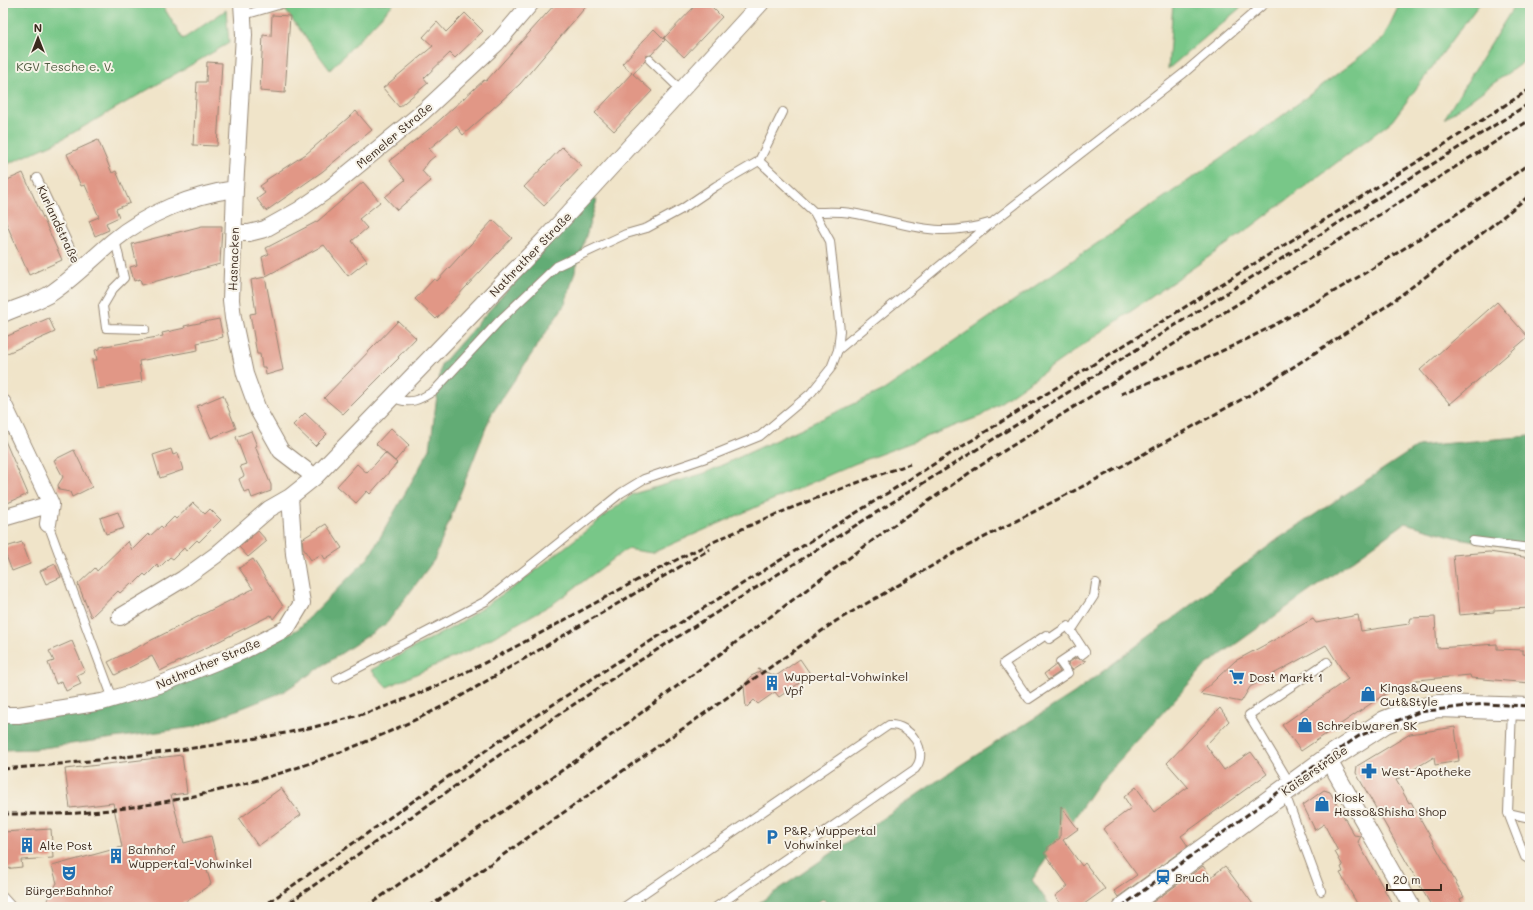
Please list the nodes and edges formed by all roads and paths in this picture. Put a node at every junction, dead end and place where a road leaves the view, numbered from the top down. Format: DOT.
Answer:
graph roads {
  1 [pos="285,3"];
  2 [pos="532,3"];
  3 [pos="761,3"];
  4 [pos="1265,3"];
  5 [pos="243,9"];
  6 [pos="650,60"];
  7 [pos="682,90"];
  8 [pos="783,112"];
  9 [pos="759,161"];
  10 [pos="37,178"];
  11 [pos="235,189"];
  12 [pos="814,212"];
  13 [pos="994,221"];
  14 [pos="234,233"];
  15 [pos="115,240"];
  16 [pos="81,271"];
  17 [pos="3,314"];
  18 [pos="146,329"];
  19 [pos="838,350"];
  20 [pos="393,396"];
  21 [pos="3,403"];
  22 [pos="8,429"];
  23 [pos="315,477"];
  24 [pos="290,497"];
  25 [pos="51,504"];
  26 [pos="3,518"];
  27 [pos="48,524"];
  28 [pos="1473,541"];
  29 [pos="1530,548"];
  30 [pos="1096,583"];
  31 [pos="120,617"];
  32 [pos="1071,631"];
  33 [pos="1327,662"];
  34 [pos="337,679"];
  35 [pos="113,699"];
  36 [pos="1521,709"];
  37 [pos="3,715"];
  38 [pos="1328,759"];
  39 [pos="1288,788"];
  40 [pos="1508,813"];
  41 [pos="1530,818"];
  42 [pos="1530,860"];
  43 [pos="1321,891"];
  44 [pos="3,897"];
  45 [pos="634,900"];
  46 [pos="12,907"];
  47 [pos="624,907"];
  48 [pos="640,907"];
  49 [pos="716,907"];
  50 [pos="1124,907"];
  51 [pos="1412,907"];
  1 -- 5 [label="lane, Hasnacken"];
  2 -- 14 [label="street, Memeler Straße"];
  3 -- 7 [label="street, Nathrather Straße"];
  4 -- 13 [label="lane"];
  5 -- 11 [label="street, Hasnacken"];
  6 -- 7 [label="lane"];
  7 -- 20 [label="street, Nathrather Straße"];
  8 -- 9 [label="lane"];
  9 -- 12 [label="lane"];
  9 -- 20 [label="lane"];
  10 -- 16 [label="lane, Kurlandstraße"];
  11 -- 14 [label="street, Hasnacken"];
  11 -- 15 [label="street, Kurlandstraße"];
  12 -- 13 [label="lane"];
  12 -- 19 [label="lane"];
  13 -- 19 [label="lane"];
  14 -- 23 [label="street, Hasnacken"];
  15 -- 16 [label="street, Kurlandstraße"];
  15 -- 18 [label="lane"];
  16 -- 17 [label="street, Kurlandstraße"];
  19 -- 34 [label="lane"];
  20 -- 23 [label="street, Nathrather Straße"];
  21 -- 22 [label="street"];
  22 -- 25 [label="street"];
  23 -- 24 [label="street, Nathrather Straße"];
  24 -- 31 [label="street, Nathrather Straße"];
  24 -- 35 [label="street, Nathrather Straße"];
  25 -- 26 [label="street"];
  25 -- 27 [label="street"];
  27 -- 35 [label="lane"];
  28 -- 29 [label="lane"];
  30 -- 32 [label="lane"];
  32 -- 32 [label="lane"];
  33 -- 39 [label="lane"];
  35 -- 37 [label="street, Nathrather Straße"];
  36 -- 38 [label="main road, Kaiserstraße"];
  36 -- 40 [label="lane"];
  38 -- 39 [label="main road, Kaiserstraße"];
  38 -- 51 [label="street"];
  39 -- 43 [label="lane"];
  39 -- 50 [label="main road, Kaiserstraße"];
  40 -- 41 [label="lane"];
  40 -- 42 [label="lane"];
  44 -- 46 [label="lane"];
  45 -- 47 [label="lane"];
  45 -- 48 [label="lane"];
  45 -- 49 [label="lane"];
}
